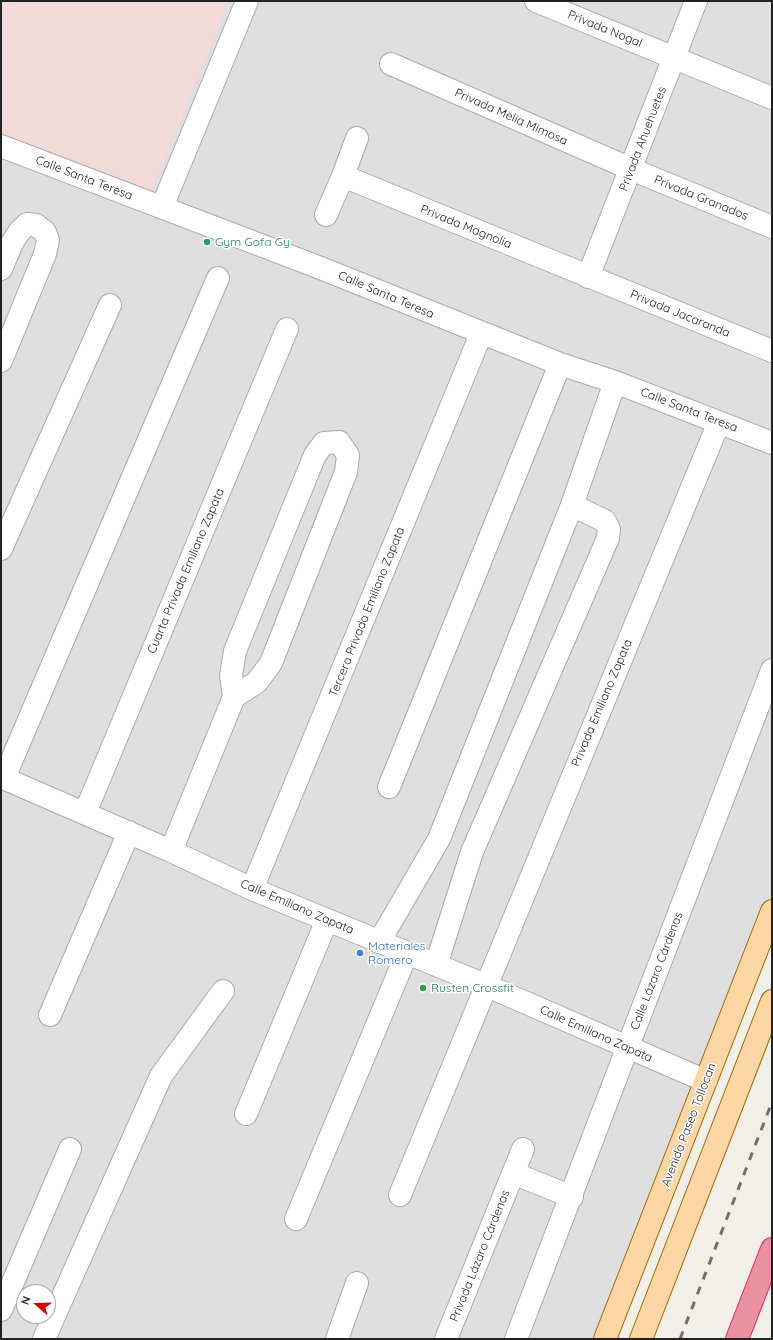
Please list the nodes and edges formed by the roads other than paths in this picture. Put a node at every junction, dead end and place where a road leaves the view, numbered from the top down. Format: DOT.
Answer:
graph roads {
  1 [pos="247,1"];
  2 [pos="536,1"];
  3 [pos="696,1"];
  4 [pos="674,58"];
  5 [pos="390,64"];
  6 [pos="772,98"];
  7 [pos="358,138"];
  8 [pos="1,146"];
  9 [pos="631,169"];
  10 [pos="343,176"];
  11 [pos="162,207"];
  12 [pos="326,215"];
  13 [pos="772,227"];
  14 [pos="1,269"];
  15 [pos="588,277"];
  16 [pos="218,278"];
  17 [pos="110,305"];
  18 [pos="287,329"];
  19 [pos="481,334"];
  20 [pos="772,351"];
  21 [pos="1,361"];
  22 [pos="560,364"];
  23 [pos="615,382"];
  24 [pos="719,422"];
  25 [pos="772,443"];
  26 [pos="572,504"];
  27 [pos="1,549"];
  28 [pos="772,670"];
  29 [pos="234,697"];
  30 [pos="2,778"];
  31 [pos="389,786"];
  32 [pos="86,813"];
  33 [pos="129,832"];
  34 [pos="439,839"];
  35 [pos="171,851"];
  36 [pos="472,852"];
  37 [pos="252,889"];
  38 [pos="772,911"];
  39 [pos="326,920"];
  40 [pos="379,942"];
  41 [pos="407,953"];
  42 [pos="436,965"];
  43 [pos="486,985"];
  44 [pos="223,991"];
  45 [pos="772,1001"];
  46 [pos="50,1015"];
  47 [pos="628,1048"];
  48 [pos="706,1081"];
  49 [pos="246,1114"];
  50 [pos="70,1149"];
  51 [pos="523,1149"];
  52 [pos="513,1173"];
  53 [pos="400,1195"];
  54 [pos="572,1197"];
  55 [pos="296,1219"];
  56 [pos="772,1249"];
  57 [pos="357,1283"];
  58 [pos="1,1310"];
  59 [pos="44,1339"];
  60 [pos="337,1339"];
  61 [pos="446,1339"];
  62 [pos="516,1339"];
  63 [pos="605,1339"];
  64 [pos="641,1339"];
  65 [pos="737,1339"];
  1 -- 11 [label="street"];
  2 -- 4 [label="street, Privada Nogal"];
  3 -- 4 [label="street, Privada Ahuehuetes"];
  4 -- 6 [label="street, Privada Nogal"];
  4 -- 9 [label="street, Privada Ahuehuetes"];
  5 -- 9 [label="street, Privada Melia Mimosa"];
  7 -- 10 [label="street"];
  8 -- 11 [label="street, Calle Santa Teresa"];
  9 -- 13 [label="street, Privada Granados"];
  9 -- 15 [label="street, Privada Ahuehuetes"];
  10 -- 12 [label="street"];
  10 -- 15 [label="street, Privada Magnolia"];
  11 -- 19 [label="street, Calle Santa Teresa"];
  14 -- 21 [label="street"];
  15 -- 20 [label="street, Privada Jacaranda"];
  16 -- 30 [label="street"];
  17 -- 27 [label="street"];
  18 -- 32 [label="street, Cuarta Privada Emiliano Zapata"];
  19 -- 22 [label="street, Calle Santa Teresa"];
  19 -- 37 [label="street, Tercera Privada Emiliano Zapata"];
  22 -- 23 [label="street, Calle Santa Teresa"];
  22 -- 31 [label="street"];
  23 -- 24 [label="street, Calle Santa Teresa"];
  23 -- 26 [label="street"];
  24 -- 25 [label="street, Calle Santa Teresa"];
  24 -- 43 [label="street, Privada Emiliano Zapata"];
  26 -- 34 [label="street"];
  26 -- 36 [label="street"];
  28 -- 47 [label="street, Calle Lázaro Cárdenas"];
  29 -- 29 [label="street"];
  29 -- 35 [label="street"];
  30 -- 32 [label="street, Calle Emiliano Zapata"];
  32 -- 33 [label="street, Calle Emiliano Zapata"];
  33 -- 35 [label="street, Calle Emiliano Zapata"];
  33 -- 46 [label="street"];
  34 -- 36 [label="street"];
  34 -- 40 [label="street"];
  35 -- 37 [label="street, Calle Emiliano Zapata"];
  36 -- 42 [label="street"];
  37 -- 39 [label="street, Calle Emiliano Zapata"];
  38 -- 48 [label="main road, Avenida Paseo Tollocan"];
  39 -- 40 [label="street, Calle Emiliano Zapata"];
  39 -- 49 [label="street"];
  40 -- 41 [label="street, Calle Emiliano Zapata"];
  41 -- 42 [label="street, Calle Emiliano Zapata"];
  41 -- 55 [label="street"];
  42 -- 43 [label="street, Calle Emiliano Zapata"];
  43 -- 47 [label="street, Calle Emiliano Zapata"];
  43 -- 53 [label="street, Privada Emiliano Zapata"];
  44 -- 59 [label="street"];
  45 -- 64 [label="main road"];
  47 -- 48 [label="street, Calle Emiliano Zapata"];
  47 -- 54 [label="street, Calle Lázaro Cárdenas"];
  48 -- 63 [label="main road, Avenida Paseo Tollocan"];
  50 -- 58 [label="street"];
  51 -- 52 [label="street, Privada Lázaro Cárdenas"];
  52 -- 54 [label="street"];
  52 -- 61 [label="street, Privada Lázaro Cárdenas"];
  54 -- 62 [label="street, Calle Lázaro Cárdenas"];
  56 -- 65 [label="highway"];
  57 -- 60 [label="street"];
}
